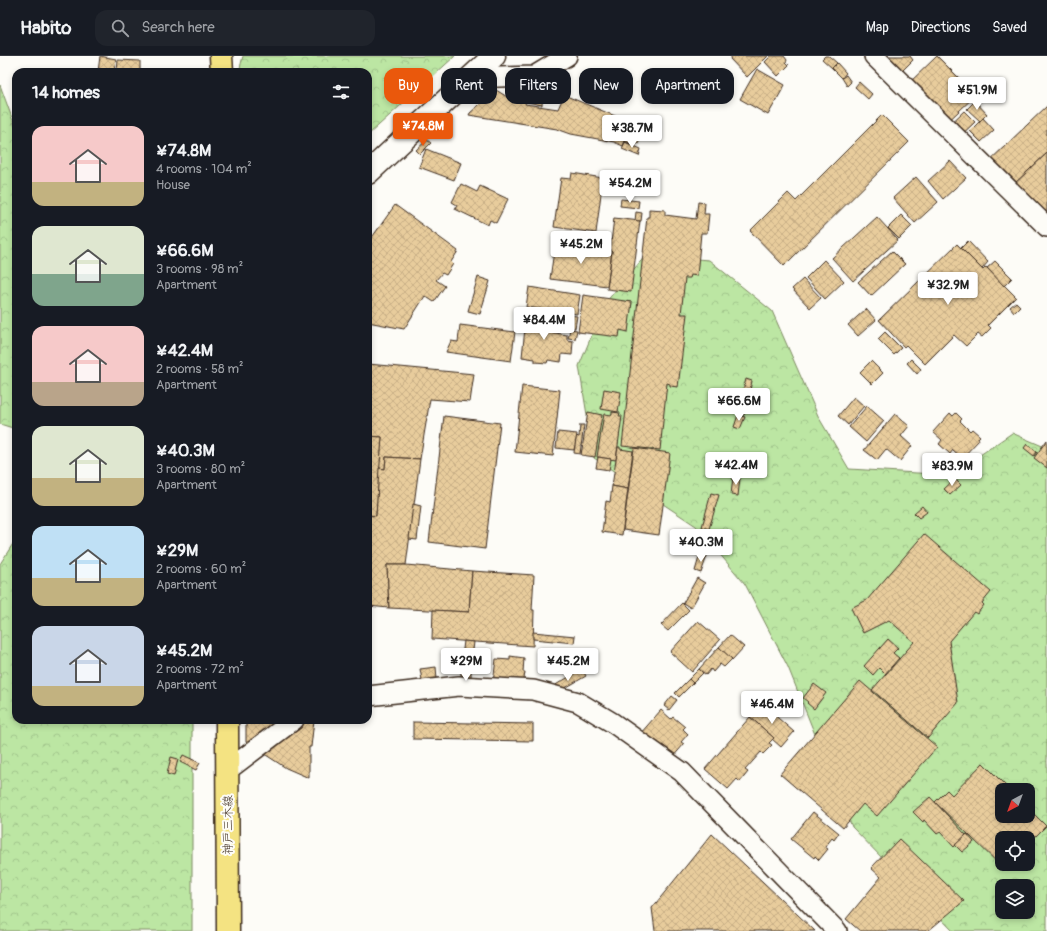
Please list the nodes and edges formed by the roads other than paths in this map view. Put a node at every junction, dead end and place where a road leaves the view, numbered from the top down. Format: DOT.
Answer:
graph roads {
  1 [pos="221,56"];
  2 [pos="494,56"];
  3 [pos="567,56"];
  4 [pos="874,56"];
  5 [pos="222,68"];
  6 [pos="481,68"];
  7 [pos="497,77"];
  8 [pos="443,104"];
  9 [pos="372,169"];
  10 [pos="1047,227"];
  11 [pos="372,696"];
  12 [pos="227,724"];
  13 [pos="289,724"];
  14 [pos="228,770"];
  15 [pos="228,931"];
  16 [pos="837,931"];
  1 -- 5 [label="main road"];
  2 -- 6 [label="street"];
  3 -- 7 [label="street"];
  4 -- 10 [label="street"];
  8 -- 9 [label="street"];
  11 -- 16 [label="street"];
  12 -- 14 [label="main road, 神戸三木線"];
  13 -- 14 [label="street"];
  14 -- 15 [label="main road, 神戸三木線"];
}
